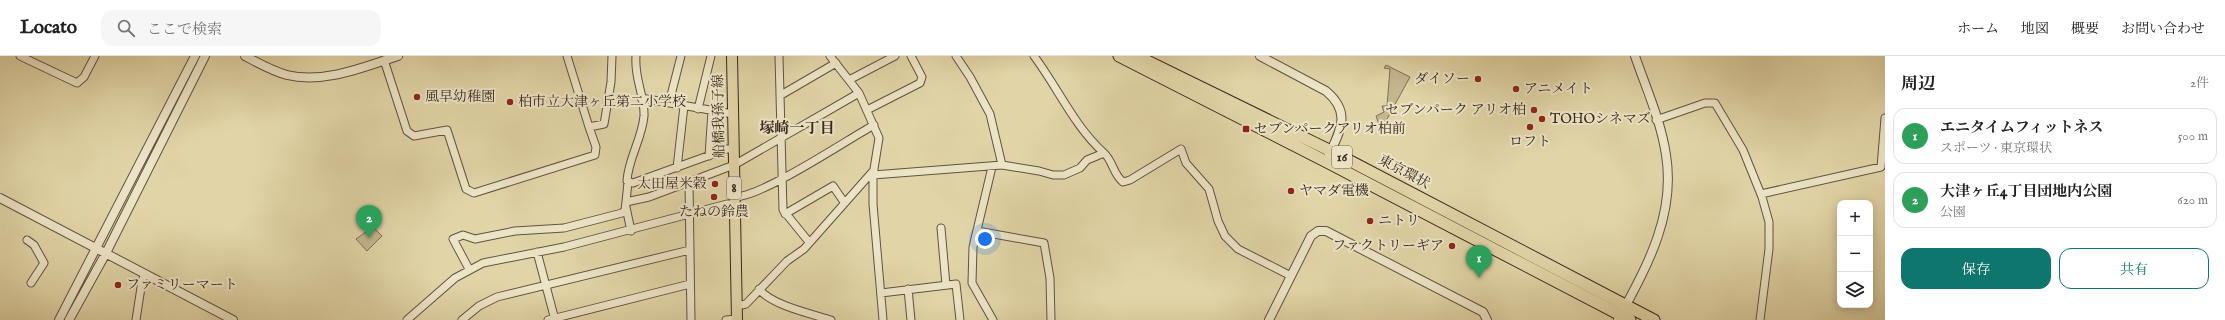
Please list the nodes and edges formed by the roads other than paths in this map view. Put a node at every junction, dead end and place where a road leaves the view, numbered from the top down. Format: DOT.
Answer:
graph roads {
  1 [pos="20,56"];
  2 [pos="95,56"];
  3 [pos="195,56"];
  4 [pos="205,56"];
  5 [pos="398,56"];
  6 [pos="567,56"];
  7 [pos="612,56"];
  8 [pos="636,56"];
  9 [pos="681,56"];
  10 [pos="711,56"];
  11 [pos="732,56"];
  12 [pos="779,56"];
  13 [pos="830,56"];
  14 [pos="895,56"];
  15 [pos="911,56"];
  16 [pos="956,56"];
  17 [pos="1034,56"];
  18 [pos="1119,56"];
  19 [pos="1137,56"];
  20 [pos="1260,56"];
  21 [pos="1635,56"];
  22 [pos="247,57"];
  23 [pos="379,60"];
  24 [pos="836,63"];
  25 [pos="849,80"];
  26 [pos="859,93"];
  27 [pos="781,95"];
  28 [pos="641,98"];
  29 [pos="669,103"];
  30 [pos="684,106"];
  31 [pos="698,109"];
  32 [pos="867,110"];
  33 [pos="712,111"];
  34 [pos="733,114"];
  35 [pos="1885,118"];
  36 [pos="1656,120"];
  37 [pos="874,125"];
  38 [pos="589,127"];
  39 [pos="780,138"];
  40 [pos="734,149"];
  41 [pos="1104,153"];
  42 [pos="709,156"];
  43 [pos="1328,156"];
  44 [pos="734,165"];
  45 [pos="1002,165"];
  46 [pos="992,167"];
  47 [pos="677,168"];
  48 [pos="874,172"];
  49 [pos="782,179"];
  50 [pos="628,182"];
  51 [pos="689,183"];
  52 [pos="1761,194"];
  53 [pos="0,198"];
  54 [pos="734,200"];
  55 [pos="844,202"];
  56 [pos="626,204"];
  57 [pos="785,214"];
  58 [pos="690,215"];
  59 [pos="940,228"];
  60 [pos="631,231"];
  61 [pos="977,231"];
  62 [pos="28,240"];
  63 [pos="809,242"];
  64 [pos="97,248"];
  65 [pos="690,250"];
  66 [pos="537,252"];
  67 [pos="106,253"];
  68 [pos="469,269"];
  69 [pos="145,274"];
  70 [pos="1291,276"];
  71 [pos="31,283"];
  72 [pos="690,284"];
  73 [pos="546,285"];
  74 [pos="946,285"];
  75 [pos="759,289"];
  76 [pos="908,289"];
  77 [pos="881,292"];
  78 [pos="737,306"];
  79 [pos="1623,315"];
  80 [pos="222,318"];
  81 [pos="138,319"];
  82 [pos="552,319"];
  83 [pos="737,319"];
  84 [pos="58,320"];
  85 [pos="69,320"];
  86 [pos="233,320"];
  87 [pos="407,320"];
  88 [pos="462,320"];
  89 [pos="691,320"];
  90 [pos="726,320"];
  91 [pos="831,320"];
  92 [pos="883,320"];
  93 [pos="911,320"];
  94 [pos="960,320"];
  95 [pos="993,320"];
  96 [pos="1051,320"];
  97 [pos="1269,320"];
  98 [pos="1487,320"];
  99 [pos="1654,320"];
  100 [pos="1760,320"];
  1 -- 2 [label="street"];
  3 -- 64 [label="street"];
  4 -- 67 [label="street"];
  5 -- 23 [label="street"];
  6 -- 38 [label="street"];
  7 -- 38 [label="street"];
  8 -- 28 [label="street"];
  9 -- 29 [label="street"];
  10 -- 31 [label="street"];
  11 -- 34 [label="main road, 船橋我孫子線 / 8"];
  12 -- 27 [label="street"];
  13 -- 24 [label="street"];
  14 -- 25 [label="street"];
  15 -- 32 [label="street"];
  16 -- 45 [label="street"];
  17 -- 41 [label="street"];
  18 -- 43 [label="highway, 東京環状 / 16"];
  19 -- 43 [label="highway, 東京環状 / 16"];
  20 -- 43 [label="street"];
  21 -- 36 [label="street"];
  22 -- 23 [label="street"];
  23 -- 38 [label="street"];
  24 -- 25 [label="street"];
  24 -- 27 [label="street"];
  25 -- 26 [label="street"];
  26 -- 32 [label="street"];
  26 -- 39 [label="street"];
  27 -- 39 [label="street"];
  28 -- 29 [label="street"];
  28 -- 50 [label="street"];
  29 -- 30 [label="street"];
  30 -- 31 [label="street"];
  30 -- 47 [label="street"];
  31 -- 33 [label="street"];
  32 -- 37 [label="street"];
  33 -- 34 [label="street"];
  33 -- 42 [label="street"];
  34 -- 40 [label="main road, 船橋我孫子線 / 8"];
  35 -- 52 [label="street"];
  36 -- 52 [label="street"];
  36 -- 79 [label="street"];
  37 -- 48 [label="street"];
  37 -- 49 [label="street"];
  39 -- 44 [label="street"];
  39 -- 49 [label="street"];
  40 -- 42 [label="street"];
  40 -- 44 [label="main road, 船橋我孫子線 / 8"];
  41 -- 45 [label="street"];
  41 -- 70 [label="street"];
  42 -- 47 [label="street"];
  43 -- 79 [label="highway, 東京環状 / 16"];
  44 -- 51 [label="street"];
  44 -- 54 [label="main road, 船橋我孫子線 / 8"];
  45 -- 46 [label="street"];
  46 -- 48 [label="street"];
  46 -- 61 [label="street"];
  47 -- 50 [label="street"];
  48 -- 55 [label="street"];
  48 -- 77 [label="street"];
  49 -- 54 [label="street"];
  49 -- 57 [label="street"];
  50 -- 56 [label="street"];
  51 -- 56 [label="street"];
  51 -- 58 [label="street"];
  52 -- 100 [label="street"];
  53 -- 64 [label="street"];
  54 -- 58 [label="street"];
  54 -- 78 [label="main road, 船橋我孫子線 / 8"];
  55 -- 57 [label="street"];
  55 -- 63 [label="street"];
  56 -- 60 [label="street"];
  56 -- 68 [label="street"];
  57 -- 63 [label="street"];
  58 -- 60 [label="street"];
  58 -- 65 [label="street"];
  59 -- 74 [label="street"];
  60 -- 66 [label="street"];
  61 -- 95 [label="street"];
  61 -- 96 [label="street"];
  62 -- 71 [label="street"];
  63 -- 75 [label="street"];
  64 -- 67 [label="street"];
  64 -- 84 [label="street"];
  65 -- 72 [label="street"];
  65 -- 73 [label="street"];
  66 -- 68 [label="street"];
  66 -- 73 [label="street"];
  67 -- 69 [label="street"];
  67 -- 85 [label="street"];
  68 -- 87 [label="street"];
  69 -- 80 [label="street"];
  69 -- 81 [label="street"];
  70 -- 97 [label="street"];
  70 -- 98 [label="street"];
  72 -- 82 [label="street"];
  72 -- 89 [label="street"];
  73 -- 82 [label="street"];
  73 -- 88 [label="street"];
  74 -- 76 [label="street"];
  74 -- 94 [label="street"];
  75 -- 78 [label="street"];
  75 -- 91 [label="street"];
  76 -- 77 [label="street"];
  76 -- 93 [label="street"];
  77 -- 92 [label="street"];
  78 -- 83 [label="main road, 船橋我孫子線 / 8"];
  79 -- 99 [label="highway, 東京環状 / 16"];
  80 -- 86 [label="street"];
  83 -- 90 [label="street"];
}
